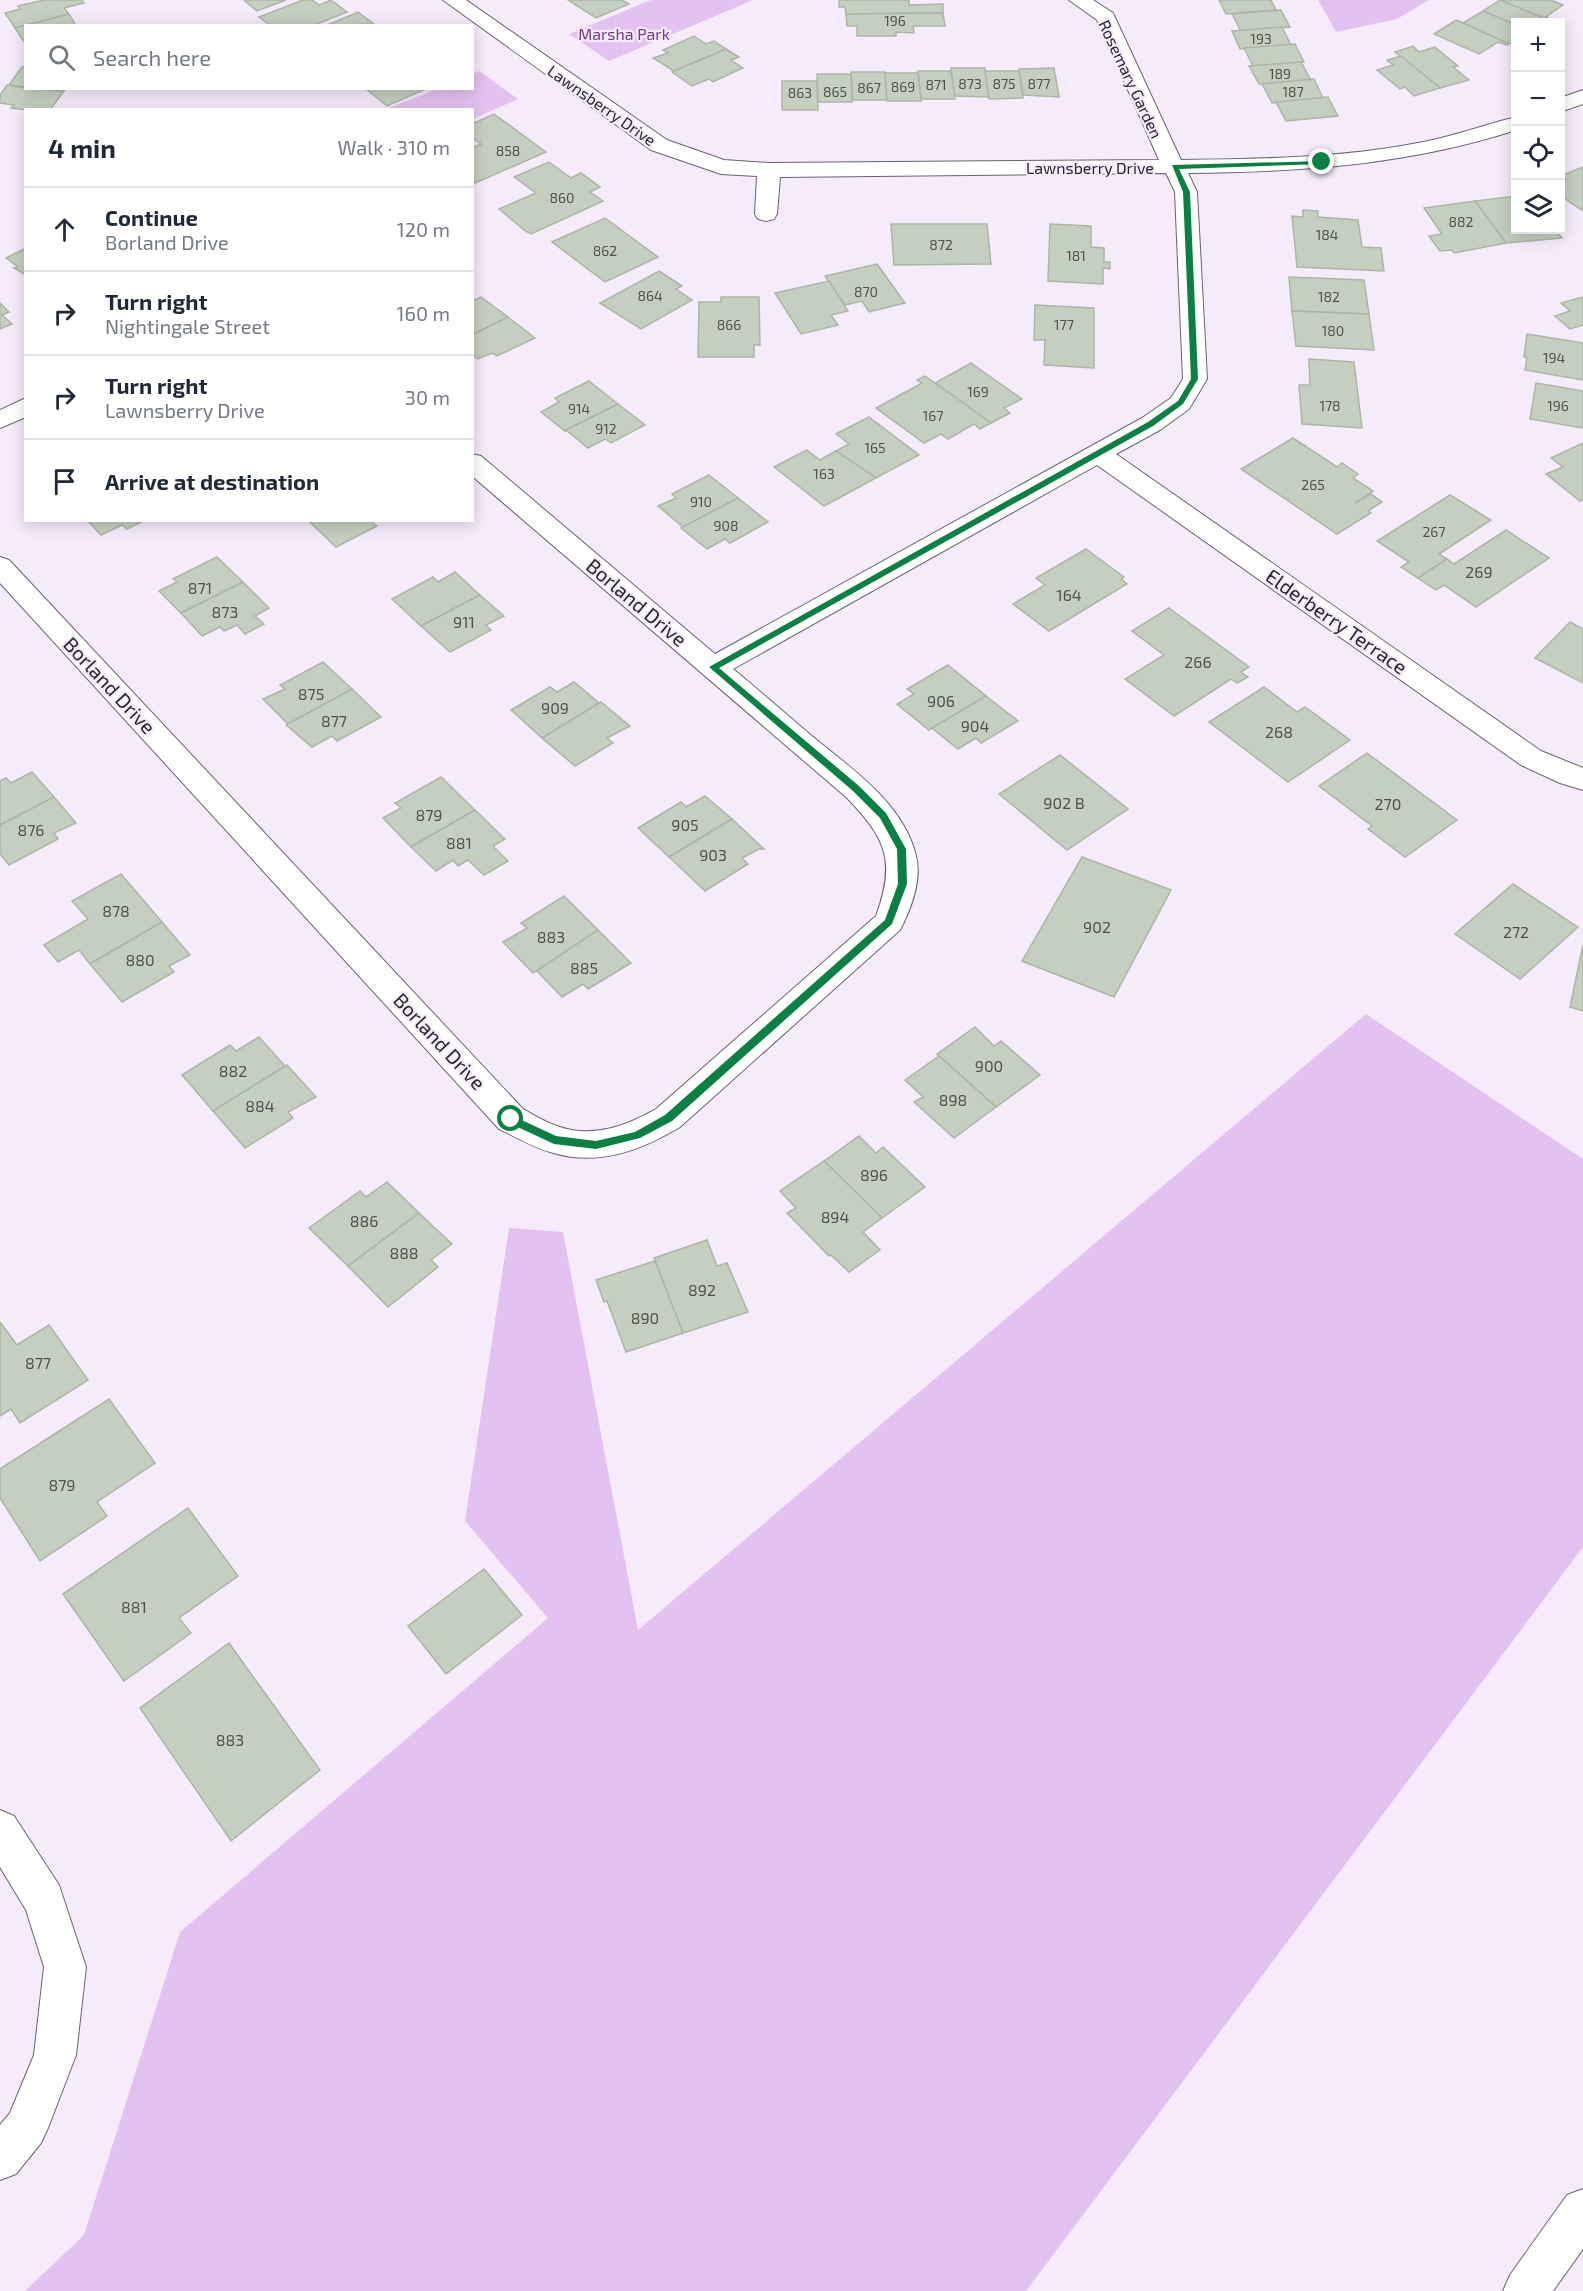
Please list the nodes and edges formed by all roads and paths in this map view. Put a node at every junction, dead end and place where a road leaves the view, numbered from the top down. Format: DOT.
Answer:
graph roads {
  1 [pos="453,0"];
  2 [pos="1078,0"];
  3 [pos="1583,96"];
  4 [pos="1565,104"];
  5 [pos="1511,124"];
  6 [pos="1175,167"];
  7 [pos="769,170"];
  8 [pos="766,214"];
  9 [pos="24,407"];
  10 [pos="0,420"];
  11 [pos="1097,453"];
  12 [pos="474,464"];
  13 [pos="0,566"];
  14 [pos="714,667"];
  15 [pos="1583,779"];
  16 [pos="0,1830"];
  17 [pos="0,2158"];
  18 [pos="1583,2211"];
  19 [pos="1526,2291"];
  1 -- 7 [label="main road, Lawnsberry Drive"];
  2 -- 6 [label="main road, Rosemary Garden"];
  3 -- 4 [label="main road"];
  5 -- 6 [label="main road, Lawnsberry Drive"];
  6 -- 7 [label="main road, Lawnsberry Drive"];
  6 -- 11 [label="main road, Rosemary Garden"];
  7 -- 8 [label="main road"];
  9 -- 10 [label="main road"];
  11 -- 14 [label="main road, Rosemary Garden"];
  11 -- 15 [label="main road, Elderberry Terrace"];
  12 -- 14 [label="main road, Borland Drive"];
  13 -- 14 [label="main road, Borland Drive"];
  16 -- 17 [label="main road"];
  18 -- 19 [label="main road"];
}
